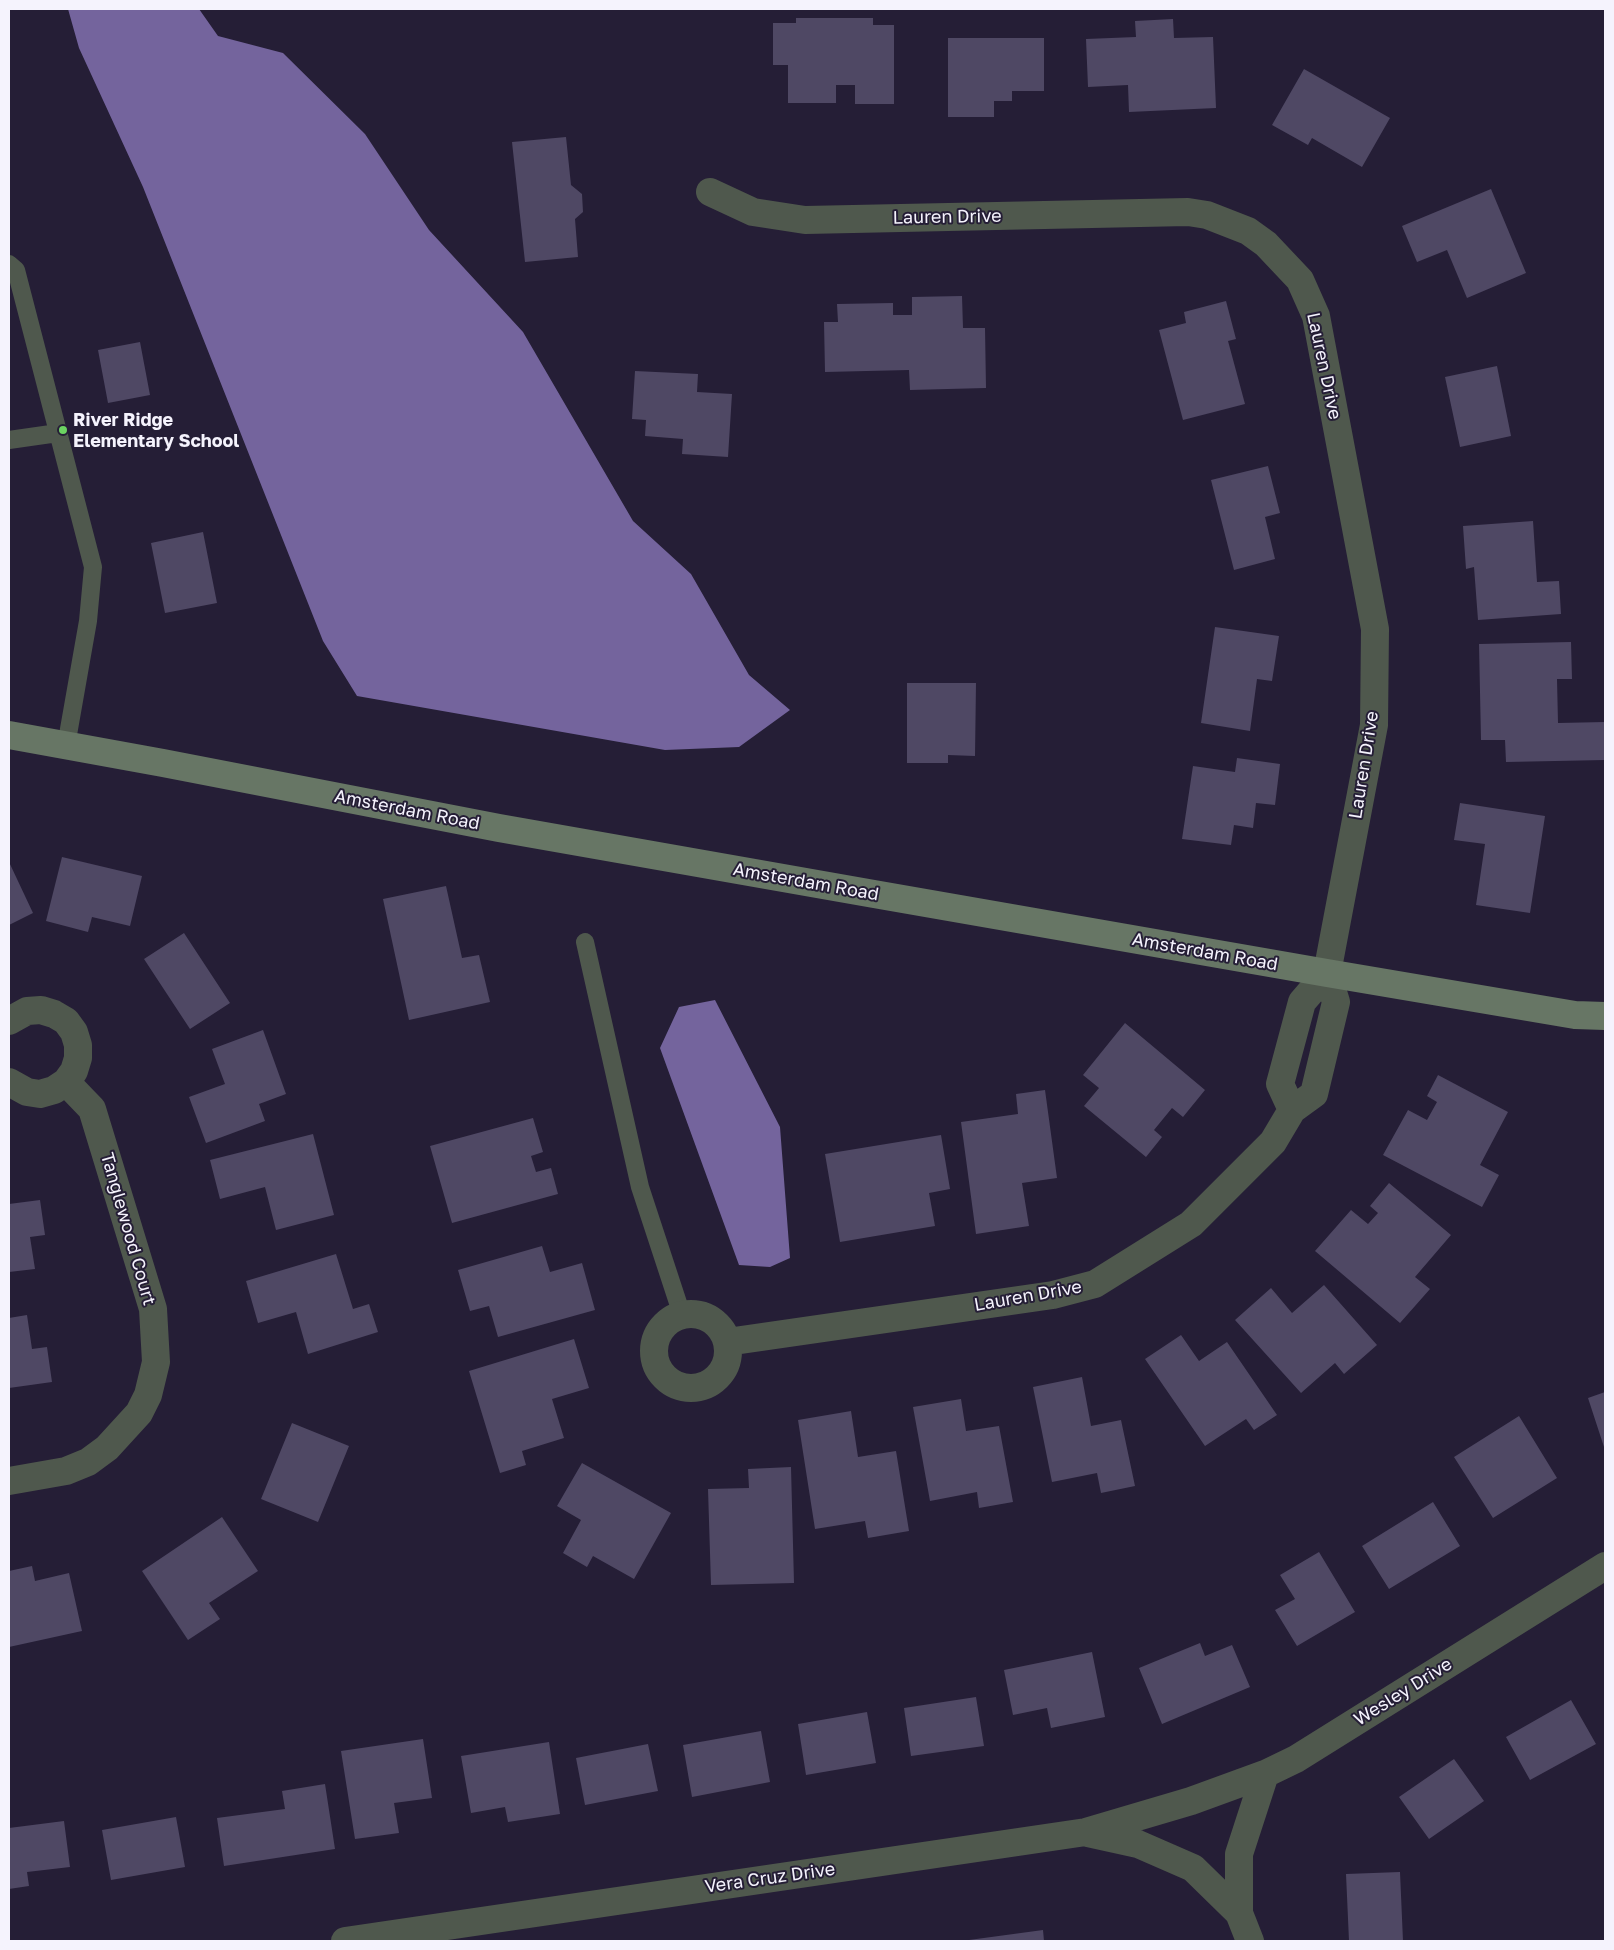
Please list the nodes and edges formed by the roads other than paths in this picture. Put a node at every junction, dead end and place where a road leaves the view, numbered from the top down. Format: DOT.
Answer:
graph roads {
  1 [pos="710,192"];
  2 [pos="9,264"];
  3 [pos="58,433"];
  4 [pos="9,440"];
  5 [pos="9,735"];
  6 [pos="66,746"];
  7 [pos="585,942"];
  8 [pos="1326,974"];
  9 [pos="1605,1016"];
  10 [pos="9,1021"];
  11 [pos="9,1082"];
  12 [pos="66,1082"];
  13 [pos="682,1315"];
  14 [pos="727,1342"];
  15 [pos="9,1481"];
  16 [pos="1605,1566"];
  17 [pos="1265,1774"];
  18 [pos="1191,1801"];
  19 [pos="1086,1832"];
  20 [pos="1239,1913"];
  21 [pos="345,1941"];
  22 [pos="1250,1941"];
  1 -- 8 [label="street, Lauren Drive"];
  2 -- 3 [label="lane"];
  3 -- 4 [label="lane"];
  3 -- 6 [label="lane"];
  5 -- 6 [label="main road, Amsterdam Road"];
  6 -- 8 [label="main road, Amsterdam Road"];
  7 -- 13 [label="lane"];
  8 -- 9 [label="main road, Amsterdam Road"];
  8 -- 14 [label="street, Lauren Drive"];
  10 -- 12 [label="street"];
  11 -- 12 [label="street"];
  12 -- 15 [label="street, Tanglewood Court"];
  13 -- 14 [label="street"];
  13 -- 14 [label="street"];
  16 -- 17 [label="street, Wesley Drive"];
  17 -- 18 [label="street, Wesley Drive"];
  17 -- 20 [label="street"];
  18 -- 19 [label="street, Vera Cruz Drive"];
  19 -- 20 [label="street"];
  19 -- 21 [label="street, Vera Cruz Drive"];
  20 -- 22 [label="street"];
}
